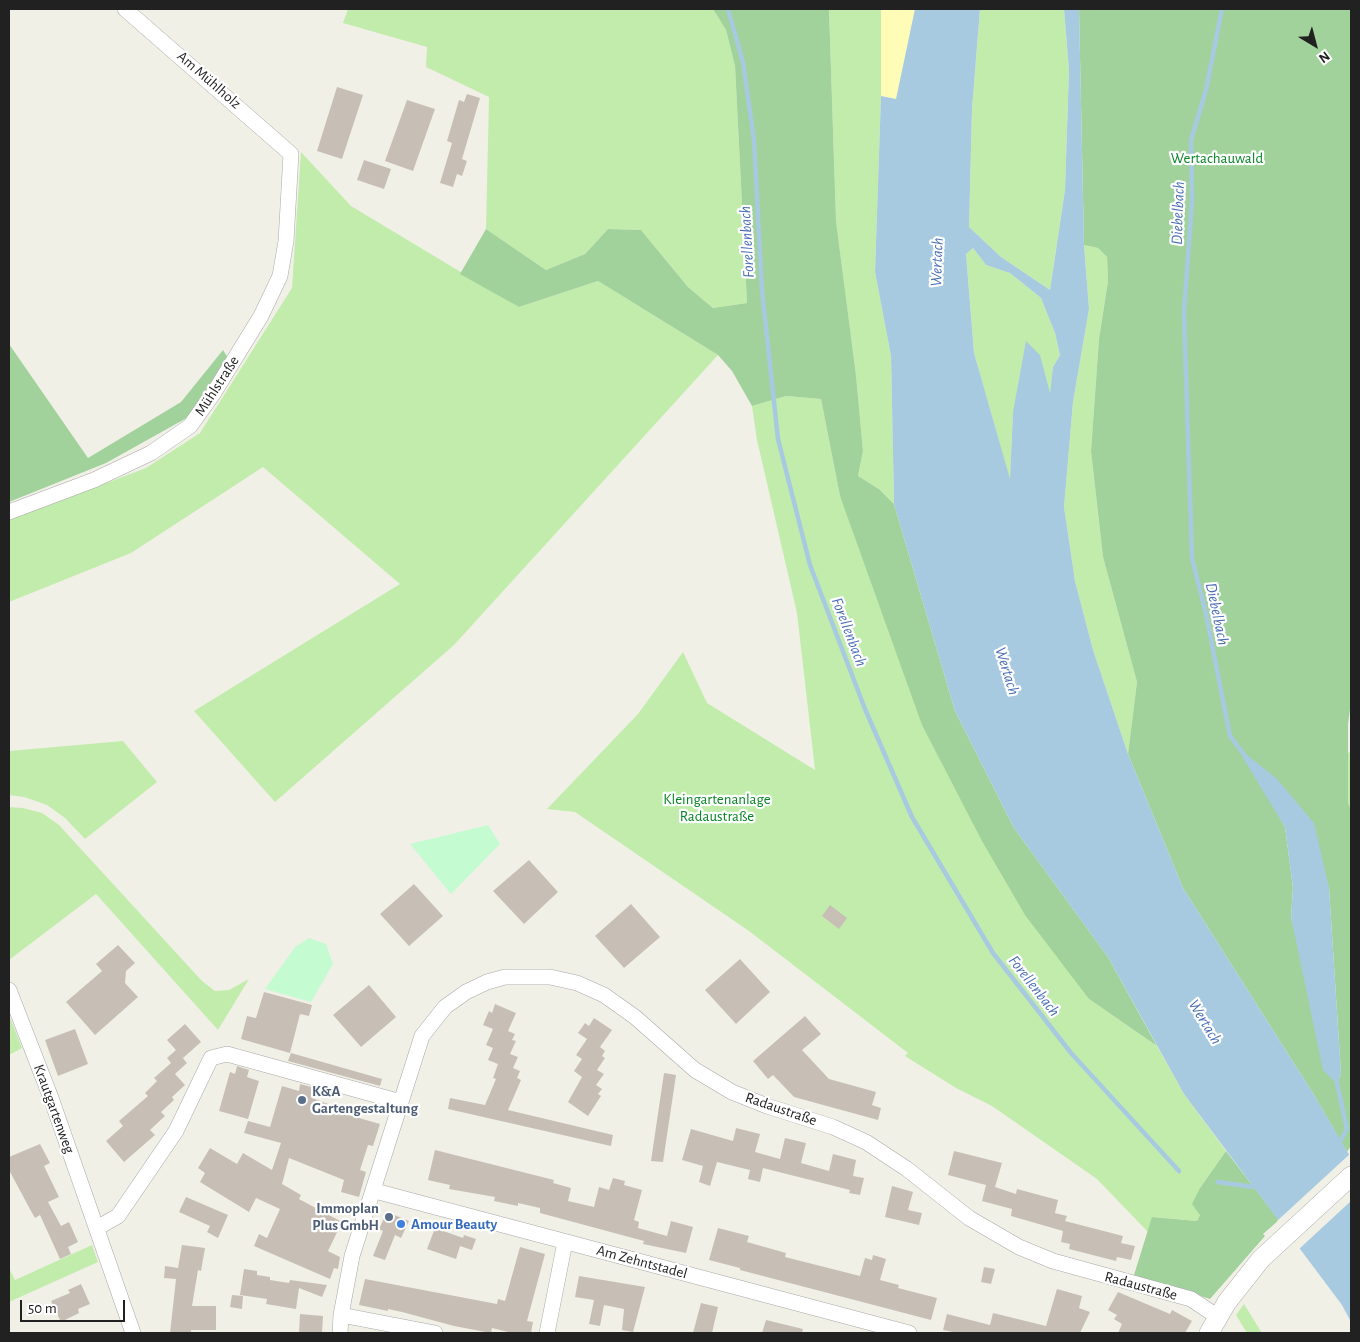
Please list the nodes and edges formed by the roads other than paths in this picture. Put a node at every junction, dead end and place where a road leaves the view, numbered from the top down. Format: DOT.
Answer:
graph roads {
  1 [pos="125,9"];
  2 [pos="291,154"];
  3 [pos="9,512"];
  4 [pos="9,990"];
  5 [pos="401,1102"];
  6 [pos="1351,1176"];
  7 [pos="375,1191"];
  8 [pos="97,1228"];
  9 [pos="565,1242"];
  10 [pos="341,1316"];
  11 [pos="1218,1317"];
  12 [pos="133,1333"];
  13 [pos="340,1333"];
  14 [pos="435,1333"];
  15 [pos="547,1333"];
  16 [pos="910,1333"];
  17 [pos="1209,1333"];
  1 -- 2 [label="street, Am Mühlholz"];
  2 -- 3 [label="street, Mühlstraße"];
  4 -- 8 [label="street, Krautgartenweg"];
  5 -- 7 [label="street, Radaustraße"];
  5 -- 8 [label="street"];
  5 -- 11 [label="street, Radaustraße"];
  6 -- 11 [label="street"];
  7 -- 9 [label="street, Am Zehntstadel"];
  7 -- 10 [label="street, Radaustraße"];
  8 -- 12 [label="street, Krautgartenweg"];
  9 -- 15 [label="street"];
  9 -- 16 [label="street, Am Zehntstadel"];
  10 -- 13 [label="street, Radaustraße"];
  10 -- 14 [label="street"];
  11 -- 17 [label="street"];
}
